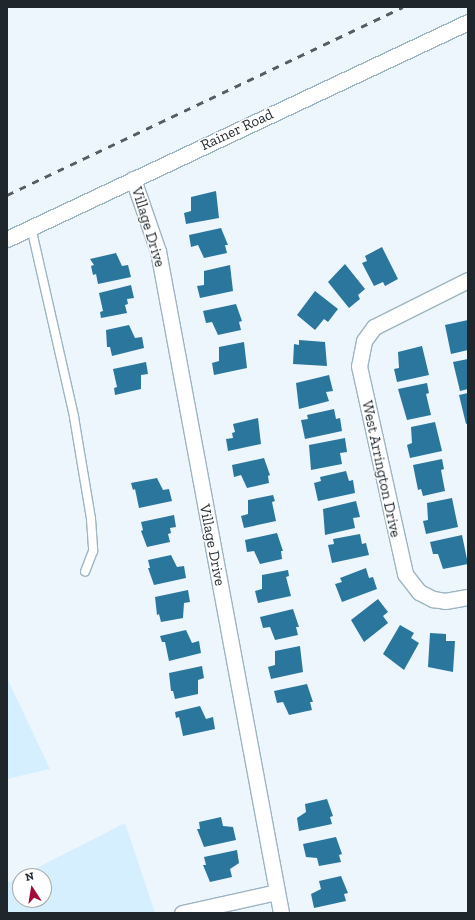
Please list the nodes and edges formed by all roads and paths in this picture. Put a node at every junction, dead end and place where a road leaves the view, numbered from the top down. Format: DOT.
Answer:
graph roads {
  1 [pos="468,22"];
  2 [pos="133,179"];
  3 [pos="31,227"];
  4 [pos="7,239"];
  5 [pos="468,280"];
  6 [pos="85,572"];
  7 [pos="468,597"];
  8 [pos="277,892"];
  9 [pos="182,913"];
  10 [pos="281,913"];
  1 -- 2 [label="street, Rainer Road"];
  2 -- 3 [label="street, Rainer Road"];
  2 -- 8 [label="street, Village Drive"];
  3 -- 4 [label="street, Rainer Road"];
  3 -- 6 [label="lane"];
  5 -- 7 [label="street, West Arrington Drive"];
  8 -- 9 [label="street"];
  8 -- 10 [label="street, Village Drive"];
}
